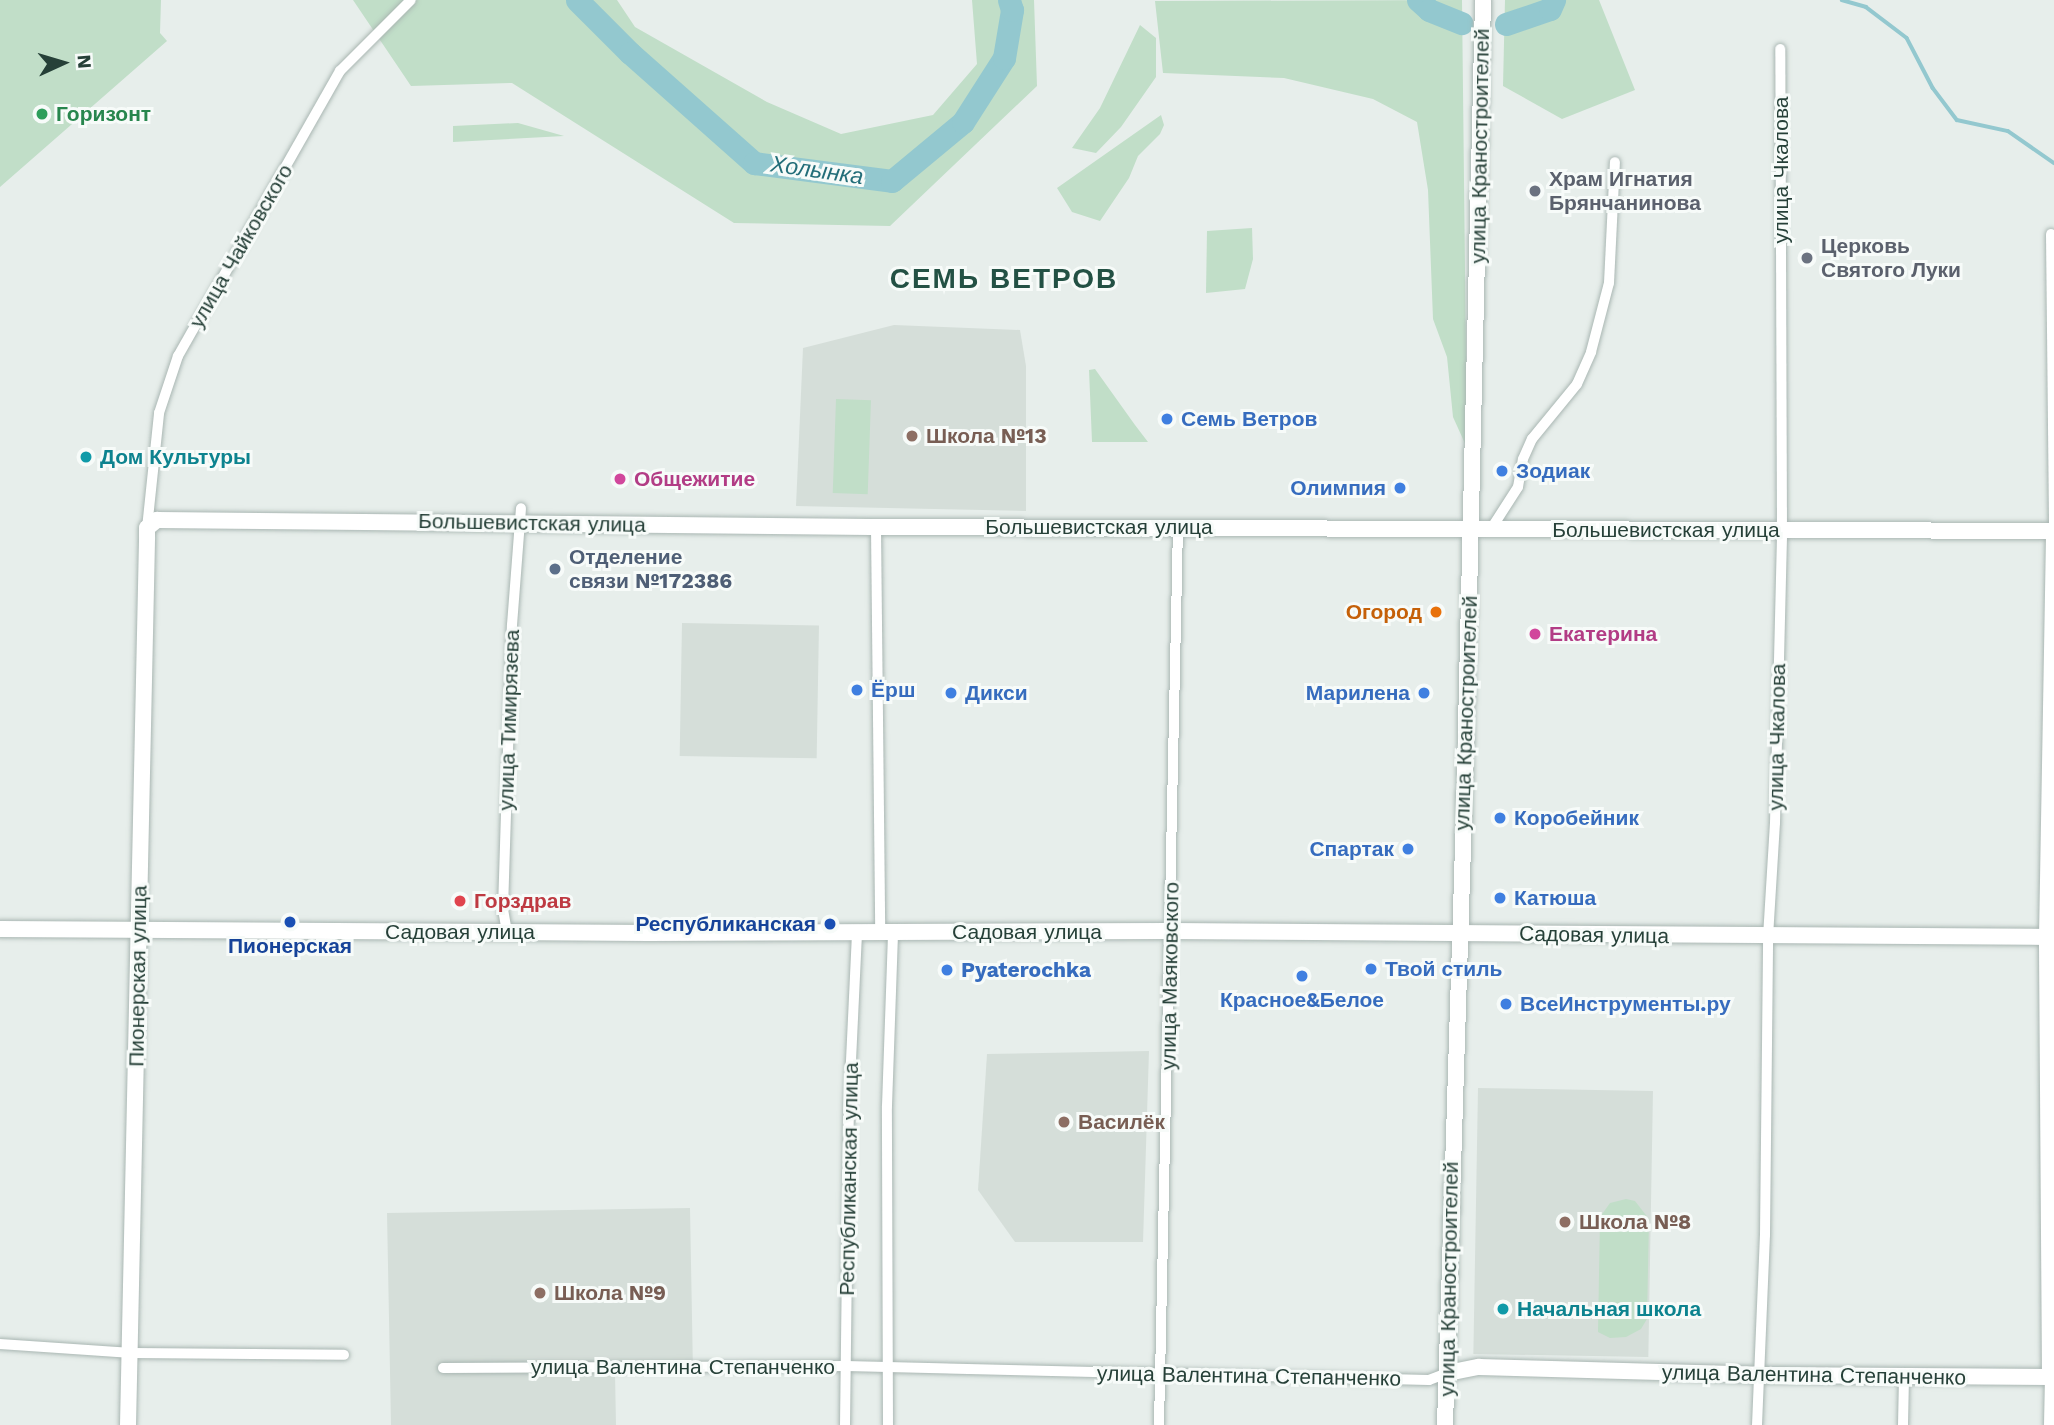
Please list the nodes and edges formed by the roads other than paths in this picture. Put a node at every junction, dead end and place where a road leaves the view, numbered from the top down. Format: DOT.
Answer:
graph roads {
  1 [pos="411,0"];
  2 [pos="1483,0"];
  3 [pos="1780,49"];
  4 [pos="1615,162"];
  5 [pos="2051,234"];
  6 [pos="520,515"];
  7 [pos="876,527"];
  8 [pos="1178,527"];
  9 [pos="147,528"];
  10 [pos="1471,529"];
  11 [pos="1491,529"];
  12 [pos="1782,530"];
  13 [pos="2054,531"];
  14 [pos="0,929"];
  15 [pos="138,931"];
  16 [pos="1170,931"];
  17 [pos="506,932"];
  18 [pos="857,933"];
  19 [pos="887,933"];
  20 [pos="1459,933"];
  21 [pos="1768,937"];
  22 [pos="2051,937"];
  23 [pos="0,1345"];
  24 [pos="132,1353"];
  25 [pos="344,1355"];
  26 [pos="846,1366"];
  27 [pos="443,1368"];
  28 [pos="888,1369"];
  29 [pos="1447,1373"];
  30 [pos="1161,1374"];
  31 [pos="1759,1376"];
  32 [pos="1904,1377"];
  33 [pos="2052,1377"];
  34 [pos="128,1425"];
  35 [pos="845,1425"];
  36 [pos="888,1425"];
  37 [pos="1159,1425"];
  38 [pos="1445,1425"];
  39 [pos="1757,1425"];
  40 [pos="1903,1425"];
  41 [pos="2049,1425"];
  1 -- 9 [label="street, улица Чайковского"];
  2 -- 10 [label="street, улица Краностроителей"];
  3 -- 12 [label="street, улица Чкалова"];
  4 -- 11 [label="street"];
  5 -- 13 [label="street"];
  6 -- 7 [label="street, Большевистская улица"];
  6 -- 9 [label="street, Большевистская улица"];
  6 -- 17 [label="street, улица Тимирязева"];
  7 -- 8 [label="street, Большевистская улица"];
  7 -- 19 [label="street, Республиканская улица"];
  8 -- 10 [label="street, Большевистская улица"];
  8 -- 16 [label="street, улица Маяковского"];
  9 -- 15 [label="street, Пионерская улица"];
  10 -- 11 [label="street, Большевистская улица"];
  10 -- 20 [label="street, улица Краностроителей"];
  11 -- 12 [label="street, Большевистская улица"];
  12 -- 13 [label="street, Большевистская улица"];
  12 -- 21 [label="street, улица Чкалова"];
  13 -- 22 [label="street"];
  14 -- 15 [label="street, Садовая улица"];
  15 -- 17 [label="street, Садовая улица"];
  15 -- 24 [label="street, Пионерская улица"];
  16 -- 19 [label="street, Садовая улица"];
  16 -- 20 [label="street, Садовая улица"];
  16 -- 30 [label="street, улица Маяковского"];
  17 -- 18 [label="street, Садовая улица"];
  18 -- 19 [label="street, Садовая улица"];
  18 -- 26 [label="street, Республиканская улица"];
  19 -- 28 [label="street, Республиканская улица"];
  20 -- 21 [label="street, Садовая улица"];
  20 -- 29 [label="street, улица Краностроителей"];
  21 -- 22 [label="street, Садовая улица"];
  21 -- 31 [label="street, улица Чкалова"];
  22 -- 33 [label="street"];
  23 -- 24 [label="street"];
  24 -- 25 [label="street"];
  24 -- 34 [label="street, Пионерская улица"];
  26 -- 27 [label="street, улица Валентина Степанченко"];
  26 -- 28 [label="street, улица Валентина Степанченко"];
  26 -- 35 [label="street, Республиканская улица"];
  28 -- 30 [label="street, улица Валентина Степанченко"];
  28 -- 36 [label="street, Республиканская улица"];
  29 -- 30 [label="street, улица Валентина Степанченко"];
  29 -- 31 [label="street, улица Валентина Степанченко"];
  29 -- 38 [label="street, улица Краностроителей"];
  30 -- 37 [label="street, улица Маяковского"];
  31 -- 32 [label="street, улица Валентина Степанченко"];
  31 -- 39 [label="street, улица Чкалова"];
  32 -- 33 [label="street, улица Валентина Степанченко"];
  32 -- 40 [label="street"];
  33 -- 41 [label="street"];
}
